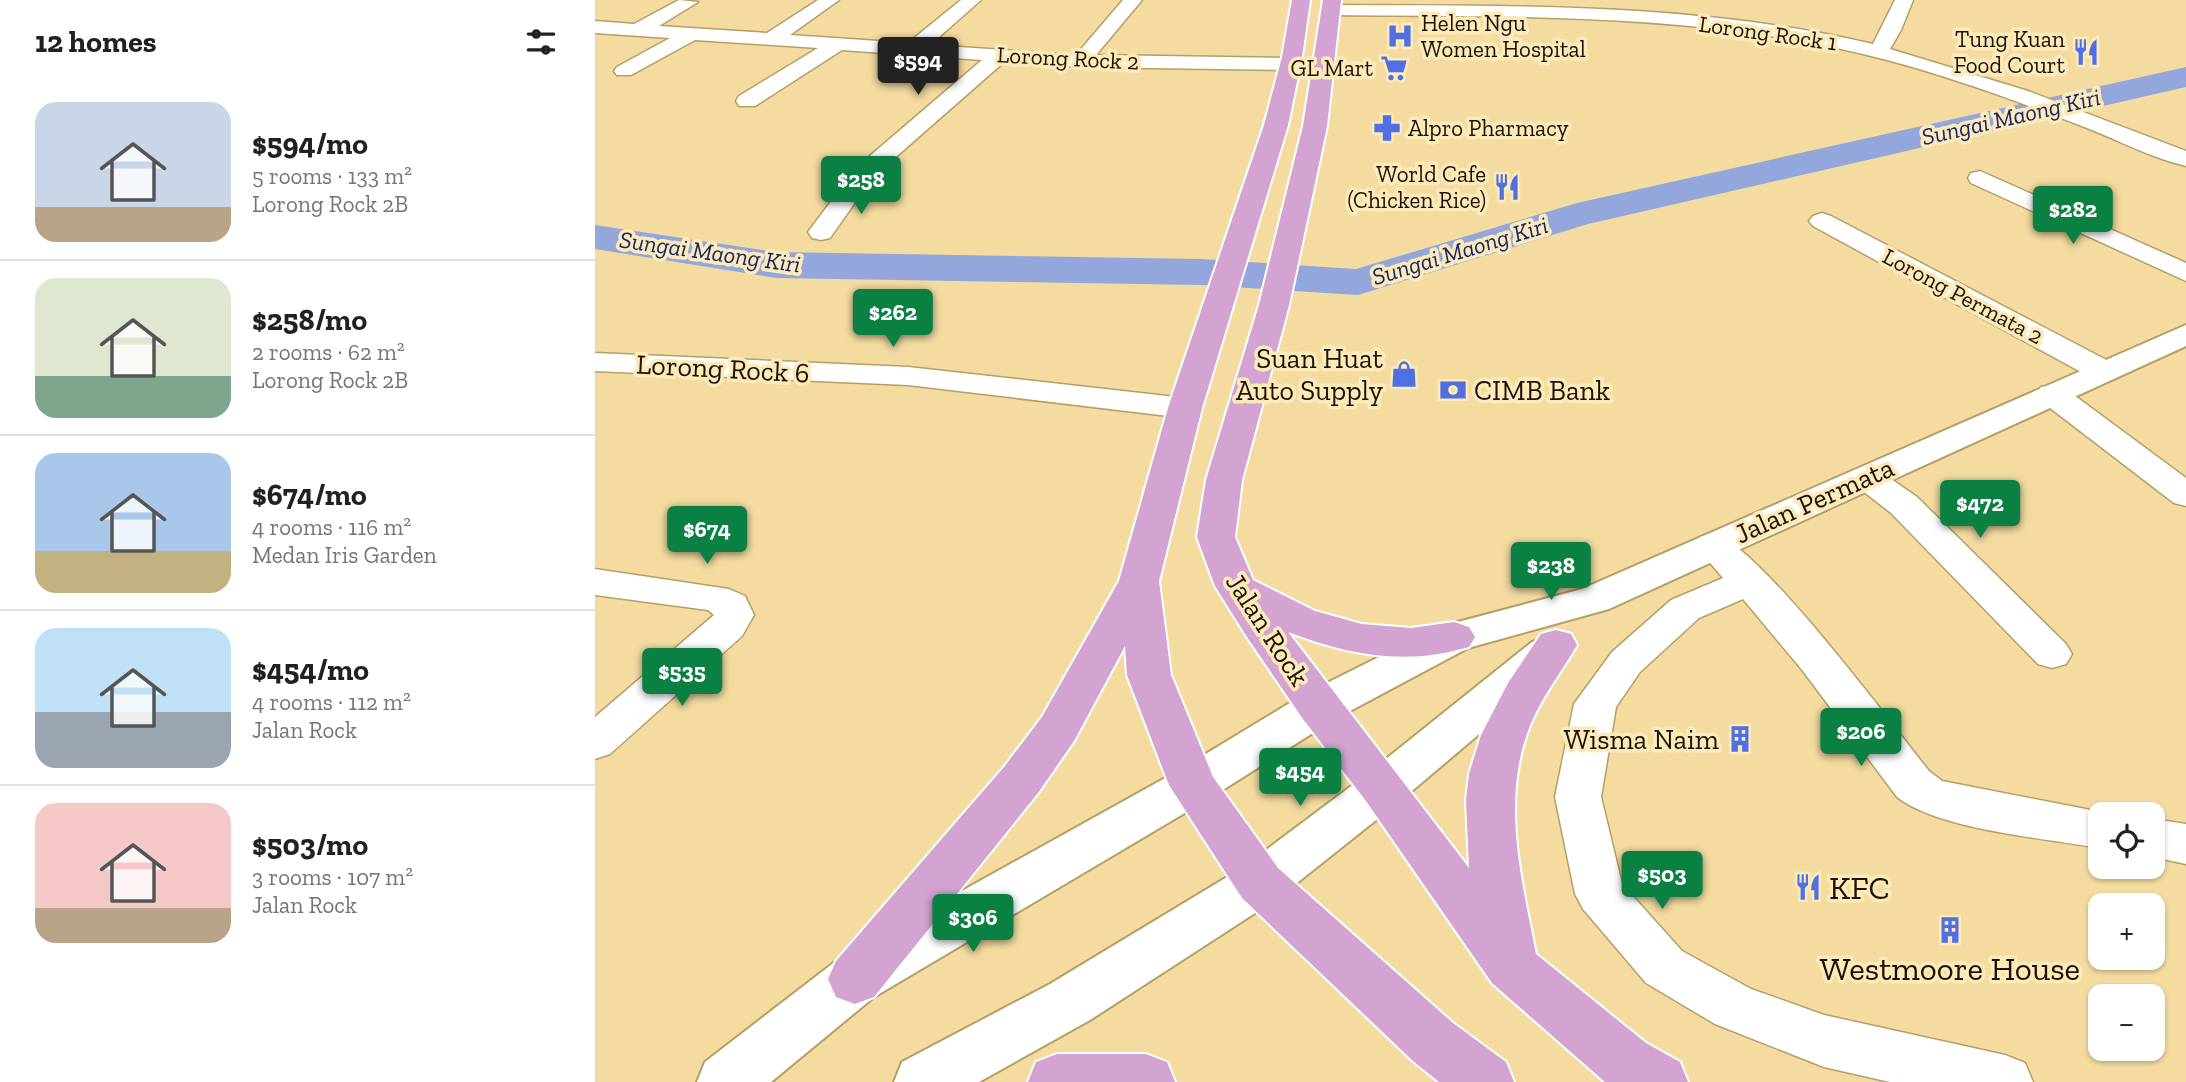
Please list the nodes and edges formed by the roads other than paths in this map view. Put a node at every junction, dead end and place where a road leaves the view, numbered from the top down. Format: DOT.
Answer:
graph roads {
  1 [pos="830,0"];
  2 [pos="972,0"];
  3 [pos="1133,0"];
  4 [pos="1300,0"];
  5 [pos="1904,0"];
  6 [pos="688,2"];
  7 [pos="1330,3"];
  8 [pos="595,27"];
  9 [pos="641,28"];
  10 [pos="695,32"];
  11 [pos="774,37"];
  12 [pos="841,43"];
  13 [pos="914,48"];
  14 [pos="1878,52"];
  15 [pos="1000,55"];
  16 [pos="1081,61"];
  17 [pos="1290,64"];
  18 [pos="624,71"];
  19 [pos="747,101"];
  20 [pos="2186,159"];
  21 [pos="1980,178"];
  22 [pos="1822,221"];
  23 [pos="821,232"];
  24 [pos="2186,272"];
  25 [pos="2186,334"];
  26 [pos="595,362"];
  27 [pos="2102,371"];
  28 [pos="2052,394"];
  29 [pos="1185,408"];
  30 [pos="1865,477"];
  31 [pos="2186,495"];
  32 [pos="1713,545"];
  33 [pos="1139,580"];
  34 [pos="1750,581"];
  35 [pos="595,582"];
  36 [pos="1235,586"];
  37 [pos="1595,599"];
  38 [pos="1454,637"];
  39 [pos="1556,645"];
  40 [pos="2052,654"];
  41 [pos="1319,706"];
  42 [pos="595,742"];
  43 [pos="1192,785"];
  44 [pos="1383,788"];
  45 [pos="2088,827"];
  46 [pos="2165,840"];
  47 [pos="2186,844"];
  48 [pos="1260,883"];
  49 [pos="1511,966"];
  50 [pos="855,979"];
  51 [pos="726,1082"];
  52 [pos="923,1082"];
  53 [pos="1057,1082"];
  54 [pos="1146,1082"];
  55 [pos="1485,1082"];
  56 [pos="1659,1082"];
  57 [pos="2005,1082"];
  1 -- 11 [label="street"];
  2 -- 13 [label="street"];
  3 -- 16 [label="street"];
  4 -- 17 [label="main road"];
  5 -- 14 [label="street"];
  6 -- 9 [label="street"];
  7 -- 14 [label="street, Lorong Rock 1"];
  7 -- 36 [label="main road, Jalan Rock"];
  8 -- 9 [label="street, Lorong Rock 2"];
  9 -- 10 [label="street, Lorong Rock 2"];
  10 -- 11 [label="street, Lorong Rock 2"];
  10 -- 18 [label="street"];
  11 -- 12 [label="street, Lorong Rock 2"];
  12 -- 13 [label="street, Lorong Rock 2"];
  12 -- 19 [label="street"];
  13 -- 15 [label="street, Lorong Rock 2"];
  14 -- 20 [label="street, Lorong Rock 1"];
  15 -- 16 [label="street, Lorong Rock 2"];
  15 -- 23 [label="street"];
  16 -- 17 [label="street, Lorong Rock 2"];
  17 -- 29 [label="main road"];
  21 -- 24 [label="street"];
  22 -- 27 [label="street, Lorong Permata 2"];
  25 -- 27 [label="street, Jalan Permata"];
  26 -- 29 [label="street, Lorong Rock 6"];
  27 -- 28 [label="street, Jalan Permata"];
  28 -- 30 [label="street, Jalan Permata"];
  28 -- 31 [label="street"];
  29 -- 33 [label="main road"];
  30 -- 32 [label="street, Jalan Permata"];
  30 -- 40 [label="street"];
  32 -- 34 [label="street"];
  32 -- 37 [label="street, Jalan Permata"];
  33 -- 43 [label="main road"];
  33 -- 50 [label="main road"];
  34 -- 45 [label="street"];
  34 -- 57 [label="street"];
  35 -- 42 [label="street"];
  36 -- 38 [label="main road"];
  36 -- 41 [label="main road, Jalan Rock"];
  37 -- 38 [label="street, Jalan Permata"];
  37 -- 39 [label="street"];
  38 -- 41 [label="street, Jalan Permata"];
  39 -- 44 [label="street"];
  39 -- 49 [label="main road"];
  41 -- 43 [label="street, Jalan Permata"];
  41 -- 44 [label="main road, Jalan Rock"];
  43 -- 48 [label="main road"];
  43 -- 50 [label="street, Jalan Permata"];
  44 -- 48 [label="street"];
  44 -- 49 [label="main road, Jalan Rock"];
  46 -- 47 [label="street"];
  48 -- 52 [label="street"];
  48 -- 55 [label="main road"];
  49 -- 56 [label="main road, Jalan Rock"];
  50 -- 51 [label="street, Jalan Permata"];
  53 -- 54 [label="main road"];
}
